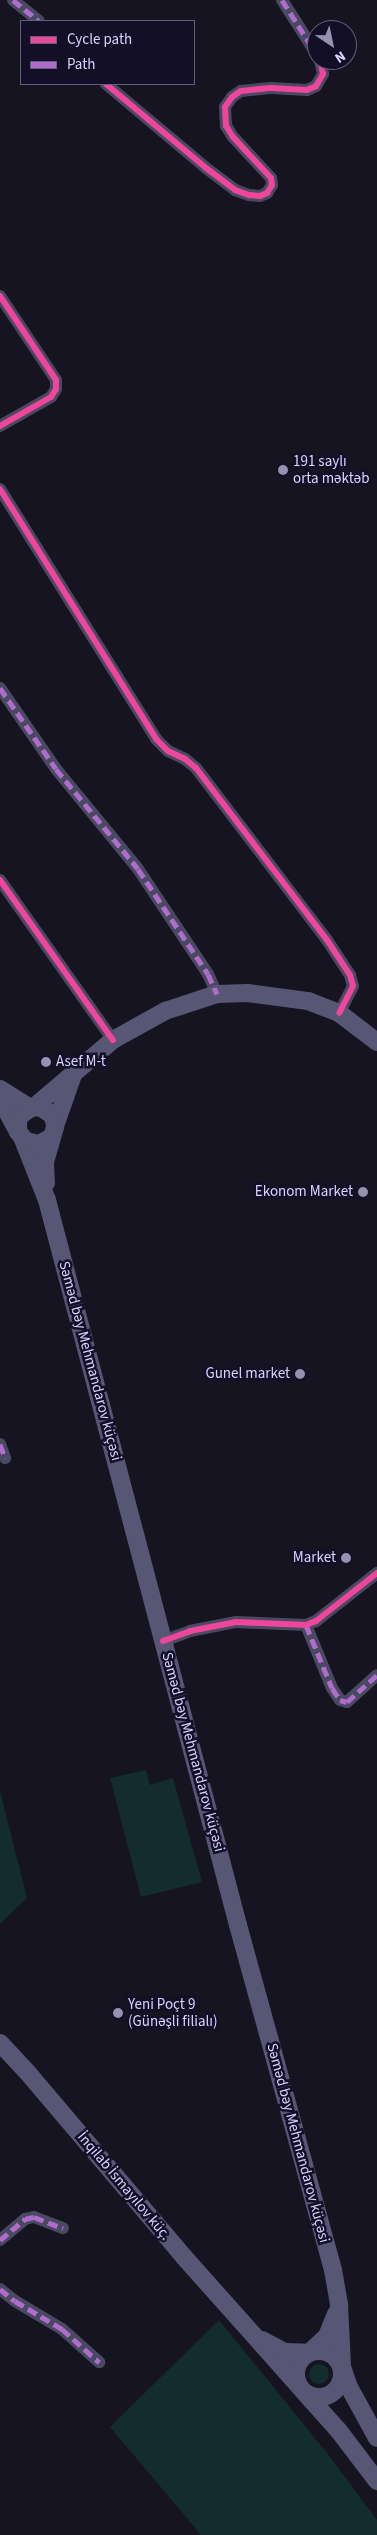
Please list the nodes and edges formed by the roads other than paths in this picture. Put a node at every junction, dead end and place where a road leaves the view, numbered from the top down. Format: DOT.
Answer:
graph roads {
  1 [pos="12,0"];
  2 [pos="282,0"];
  3 [pos="38,20"];
  4 [pos="307,39"];
  5 [pos="322,70"];
  6 [pos="107,85"];
  7 [pos="0,296"];
  8 [pos="0,426"];
  9 [pos="0,489"];
  10 [pos="0,688"];
  11 [pos="0,880"];
  12 [pos="217,994"];
  13 [pos="339,1013"];
  14 [pos="113,1040"];
  15 [pos="377,1042"];
  16 [pos="73,1075"];
  17 [pos="0,1089"];
  18 [pos="0,1098"];
  19 [pos="32,1108"];
  20 [pos="52,1132"];
  21 [pos="20,1135"];
  22 [pos="47,1200"];
  23 [pos="0,1444"];
  24 [pos="5,1458"];
  25 [pos="375,1578"];
  26 [pos="306,1625"];
  27 [pos="163,1641"];
  28 [pos="377,1675"];
  29 [pos="0,2043"];
  30 [pos="63,2228"];
  31 [pos="0,2240"];
  32 [pos="0,2288"];
  33 [pos="339,2305"];
  34 [pos="247,2330"];
  35 [pos="309,2353"];
  36 [pos="99,2362"];
  37 [pos="342,2367"];
  38 [pos="302,2390"];
  39 [pos="377,2438"];
  40 [pos="377,2481"];
  1 -- 3 [label="street"];
  2 -- 4 [label="street"];
  5 -- 6 [label="street"];
  7 -- 8 [label="street"];
  9 -- 13 [label="street"];
  10 -- 12 [label="street"];
  11 -- 14 [label="street"];
  12 -- 13 [label="main road"];
  12 -- 14 [label="main road"];
  13 -- 15 [label="main road"];
  14 -- 16 [label="main road"];
  16 -- 19 [label="main road"];
  16 -- 20 [label="main road"];
  17 -- 19 [label="main road"];
  18 -- 21 [label="main road"];
  19 -- 20 [label="main road"];
  19 -- 21 [label="main road"];
  20 -- 21 [label="main road"];
  20 -- 22 [label="main road"];
  21 -- 22 [label="main road"];
  22 -- 27 [label="main road, Səməd bəy Mehmandarov küçəsi"];
  23 -- 24 [label="street"];
  25 -- 26 [label="street"];
  26 -- 27 [label="street"];
  26 -- 28 [label="street"];
  27 -- 33 [label="main road, Səməd bəy Mehmandarov küçəsi"];
  29 -- 34 [label="main road, İnqilab İsmayılov küç."];
  30 -- 31 [label="street"];
  32 -- 36 [label="street"];
  33 -- 35 [label="main road"];
  33 -- 37 [label="main road, Səməd bəy Mehmandarov küçəsi"];
  34 -- 35 [label="main road"];
  34 -- 38 [label="main road, İnqilab İsmayılov küç."];
  35 -- 37 [label="main road"];
  35 -- 38 [label="main road"];
  37 -- 38 [label="main road"];
  37 -- 39 [label="main road"];
  38 -- 40 [label="main road"];
}
